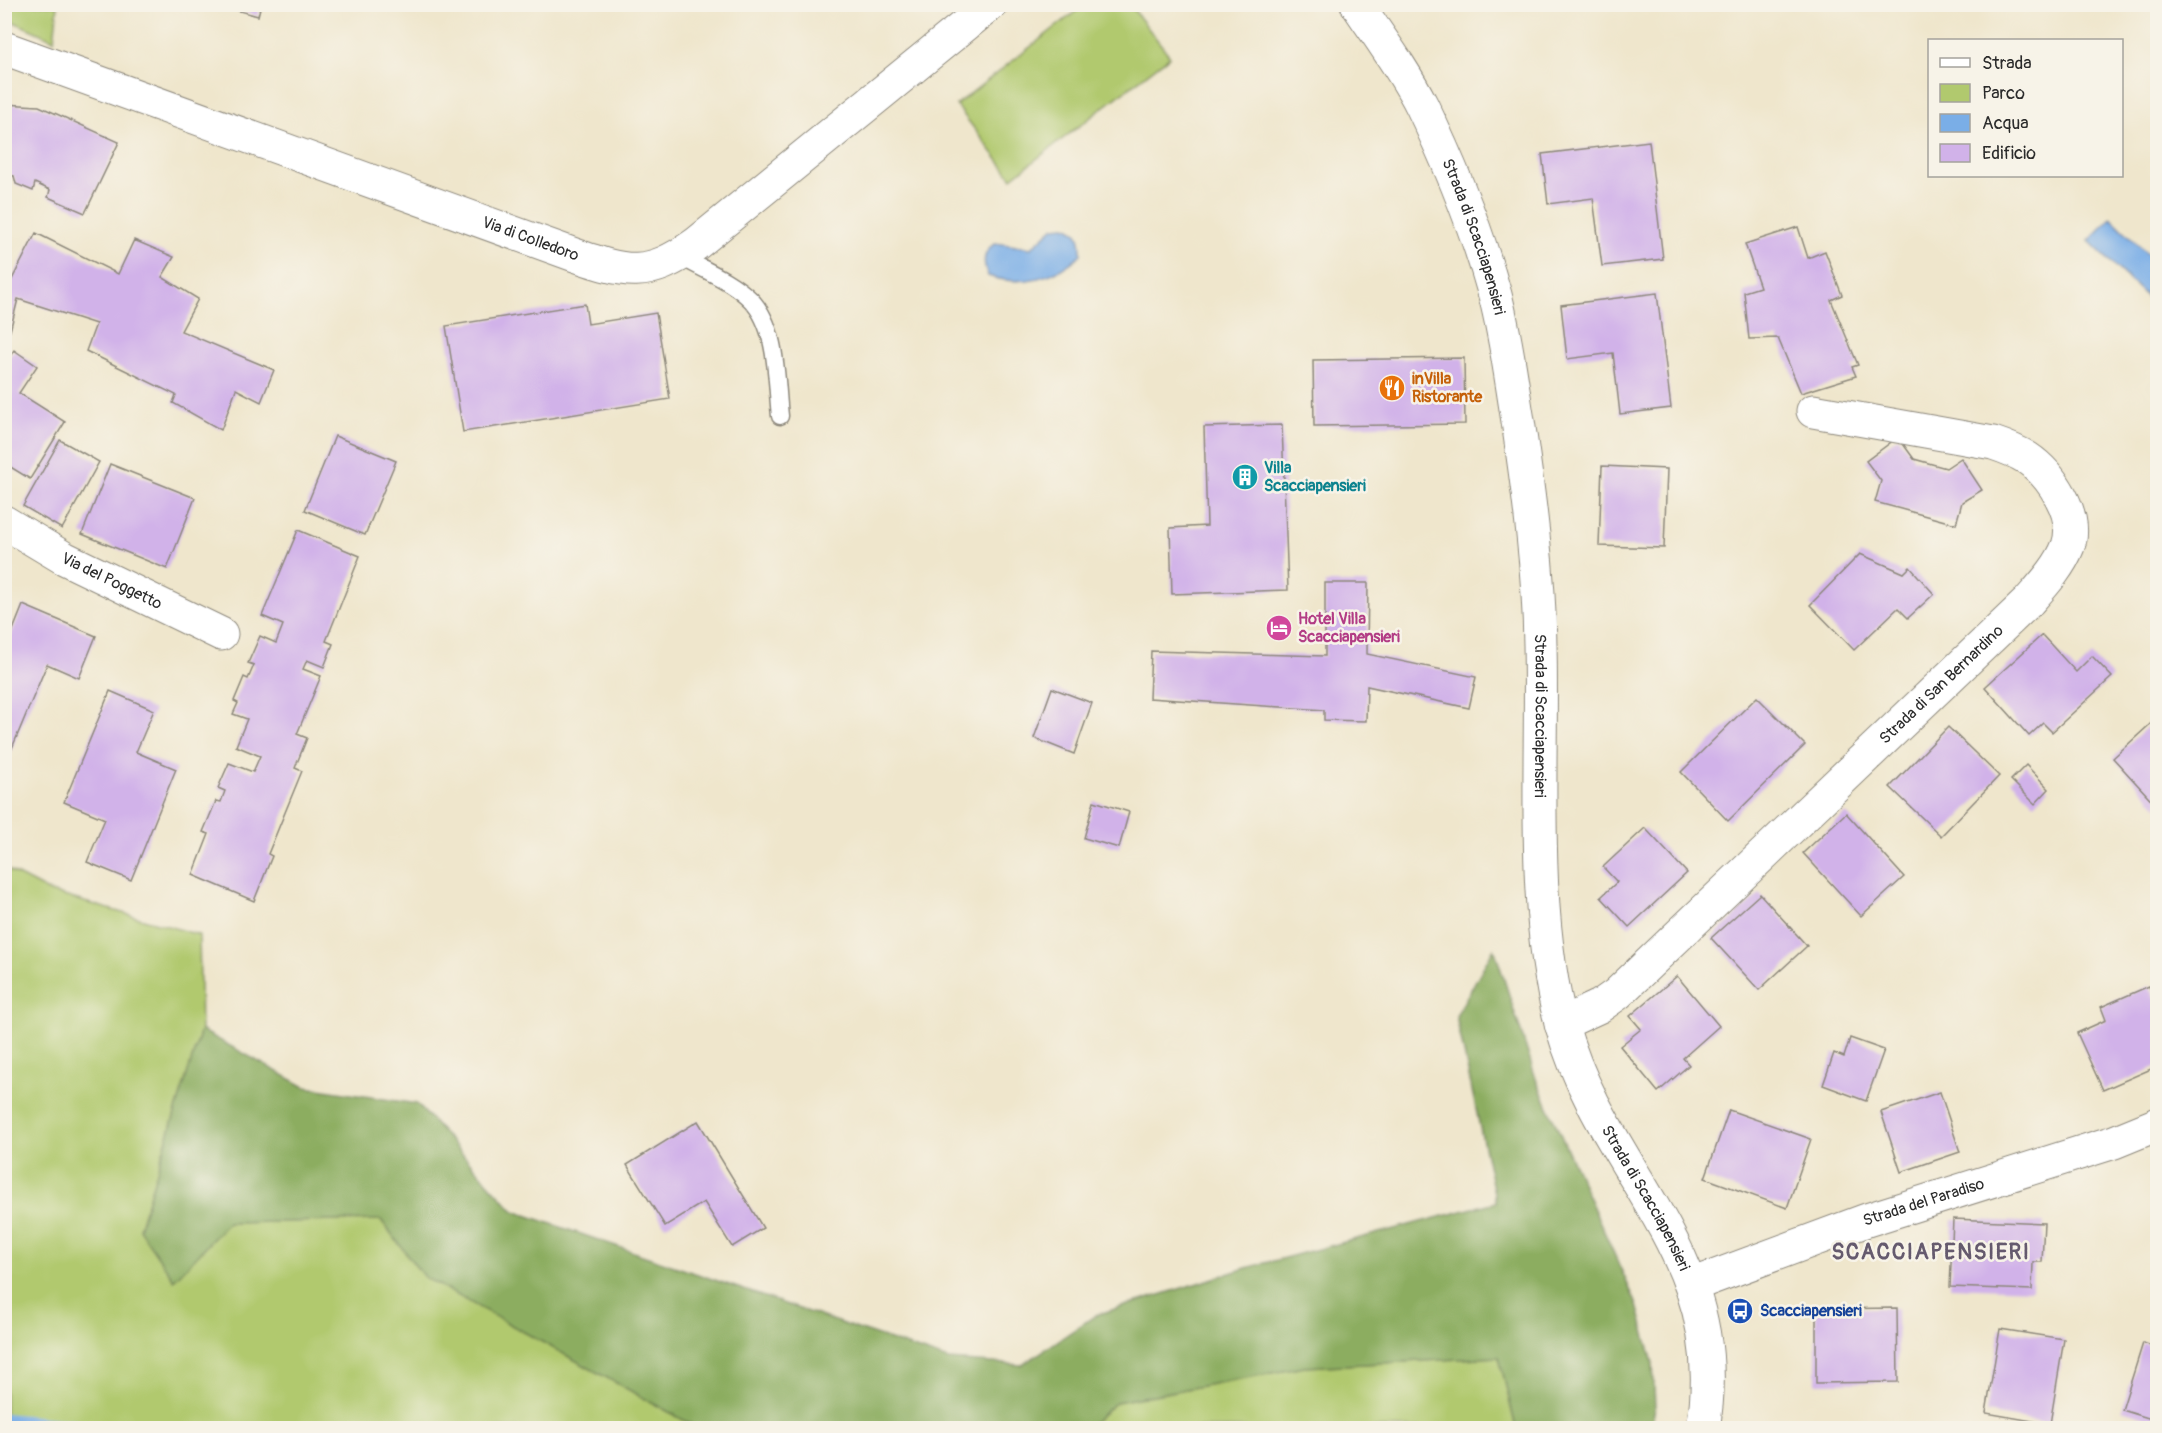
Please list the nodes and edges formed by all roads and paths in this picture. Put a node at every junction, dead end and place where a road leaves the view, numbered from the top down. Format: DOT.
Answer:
graph roads {
  1 [pos="991,4"];
  2 [pos="1357,4"];
  3 [pos="4,48"];
  4 [pos="680,256"];
  5 [pos="1813,411"];
  6 [pos="780,416"];
  7 [pos="4,522"];
  8 [pos="221,634"];
  9 [pos="1562,1024"];
  10 [pos="2157,1124"];
  11 [pos="1692,1285"];
  12 [pos="1703,1428"];
  1 -- 4 [label="street, Via di Colledoro"];
  2 -- 9 [label="street, Strada di Scacciapensieri"];
  3 -- 4 [label="street, Via di Colledoro"];
  4 -- 6 [label="lane"];
  5 -- 9 [label="street, Strada di San Bernardino"];
  7 -- 8 [label="street, Via del Poggetto"];
  9 -- 11 [label="street, Strada di Scacciapensieri"];
  10 -- 11 [label="street, Strada del Paradiso"];
  11 -- 12 [label="street, Strada di Scacciapensieri"];
}
